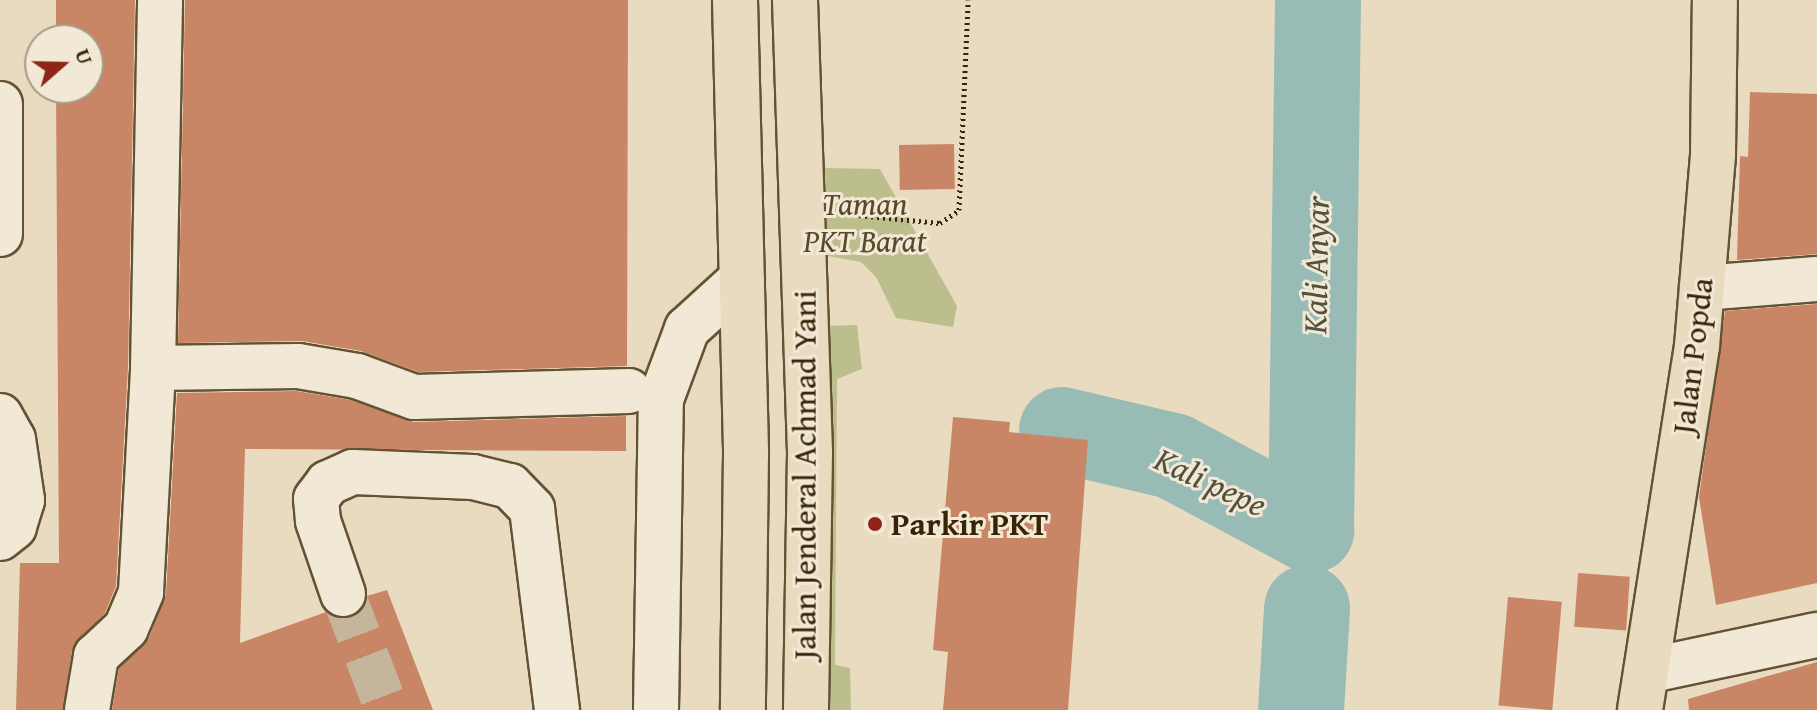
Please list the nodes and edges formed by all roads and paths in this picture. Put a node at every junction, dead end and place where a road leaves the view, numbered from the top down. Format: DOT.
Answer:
graph roads {
  1 [pos="160,0"];
  2 [pos="735,0"];
  3 [pos="795,0"];
  4 [pos="968,0"];
  5 [pos="1715,0"];
  6 [pos="0,104"];
  7 [pos="802,209"];
  8 [pos="0,234"];
  9 [pos="804,271"];
  10 [pos="742,279"];
  11 [pos="1817,279"];
  12 [pos="1702,288"];
  13 [pos="153,368"];
  14 [pos="629,391"];
  15 [pos="0,416"];
  16 [pos="17,529"];
  17 [pos="343,594"];
  18 [pos="1817,635"];
  19 [pos="1644,690"];
  20 [pos="87,710"];
  21 [pos="557,710"];
  22 [pos="656,710"];
  23 [pos="743,710"];
  24 [pos="806,710"];
  1 -- 13 [label="street"];
  2 -- 10 [label="main road, Jalan Jenderal Achmad Yani"];
  3 -- 7 [label="main road, Jalan Jenderal Achmad Yani"];
  4 -- 7 [label="path"];
  5 -- 12 [label="main road, Jalan Popda"];
  6 -- 8 [label="street"];
  7 -- 9 [label="main road, Jalan Jenderal Achmad Yani"];
  9 -- 10 [label="main road"];
  9 -- 24 [label="main road, Jalan Jenderal Achmad Yani"];
  10 -- 22 [label="street"];
  10 -- 23 [label="main road, Jalan Jenderal Achmad Yani"];
  11 -- 12 [label="street"];
  12 -- 19 [label="main road, Jalan Popda"];
  13 -- 14 [label="street"];
  13 -- 20 [label="street"];
  15 -- 16 [label="street"];
  17 -- 21 [label="street"];
  18 -- 19 [label="street"];
}
